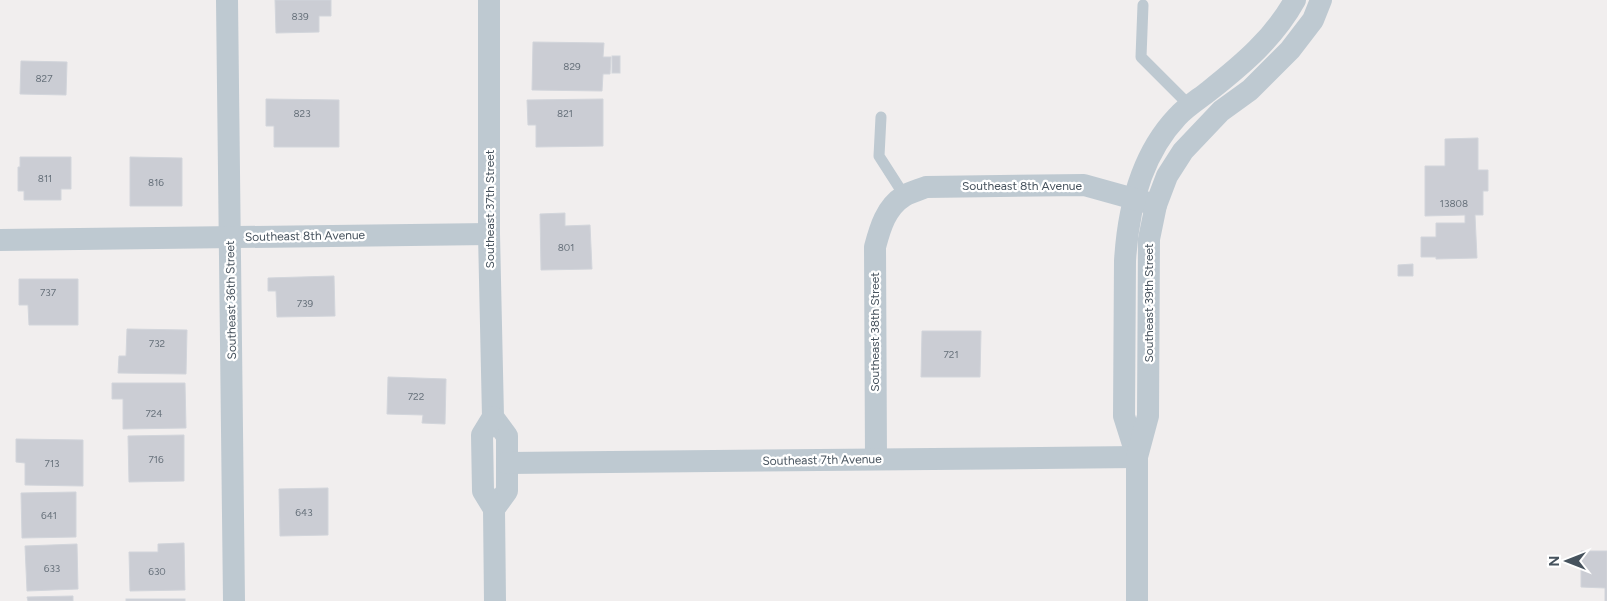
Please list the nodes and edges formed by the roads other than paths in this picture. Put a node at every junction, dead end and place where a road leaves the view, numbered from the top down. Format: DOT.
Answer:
graph roads {
  1 [pos="227,0"];
  2 [pos="489,0"];
  3 [pos="1295,0"];
  4 [pos="1321,0"];
  5 [pos="1143,5"];
  6 [pos="1190,106"];
  7 [pos="880,117"];
  8 [pos="897,201"];
  9 [pos="1145,202"];
  10 [pos="489,234"];
  11 [pos="230,237"];
  12 [pos="0,240"];
  13 [pos="493,417"];
  14 [pos="1137,457"];
  15 [pos="876,460"];
  16 [pos="507,463"];
  17 [pos="494,509"];
  18 [pos="234,601"];
  19 [pos="495,601"];
  20 [pos="1137,601"];
  1 -- 11 [label="street, Southeast 36th Street"];
  2 -- 10 [label="street, Southeast 37th Street"];
  3 -- 6 [label="street, Southeast 39th Street"];
  4 -- 9 [label="street, Southeast 39th Street"];
  5 -- 6 [label="lane"];
  6 -- 9 [label="street, Southeast 39th Street"];
  7 -- 8 [label="lane"];
  8 -- 9 [label="street, Southeast 8th Avenue"];
  8 -- 15 [label="street, Southeast 38th Street"];
  9 -- 14 [label="street, Southeast 39th Street"];
  10 -- 11 [label="street, Southeast 8th Avenue"];
  10 -- 13 [label="street, Southeast 37th Street"];
  11 -- 12 [label="street, Southeast 8th Avenue"];
  11 -- 18 [label="street, Southeast 36th Street"];
  13 -- 16 [label="street"];
  13 -- 17 [label="street, Southeast 37th Street"];
  14 -- 15 [label="street, Southeast 7th Avenue"];
  14 -- 20 [label="street, Southeast 39th Street"];
  15 -- 16 [label="street, Southeast 7th Avenue"];
  16 -- 17 [label="street"];
  17 -- 19 [label="street, Southeast 37th Street"];
}
